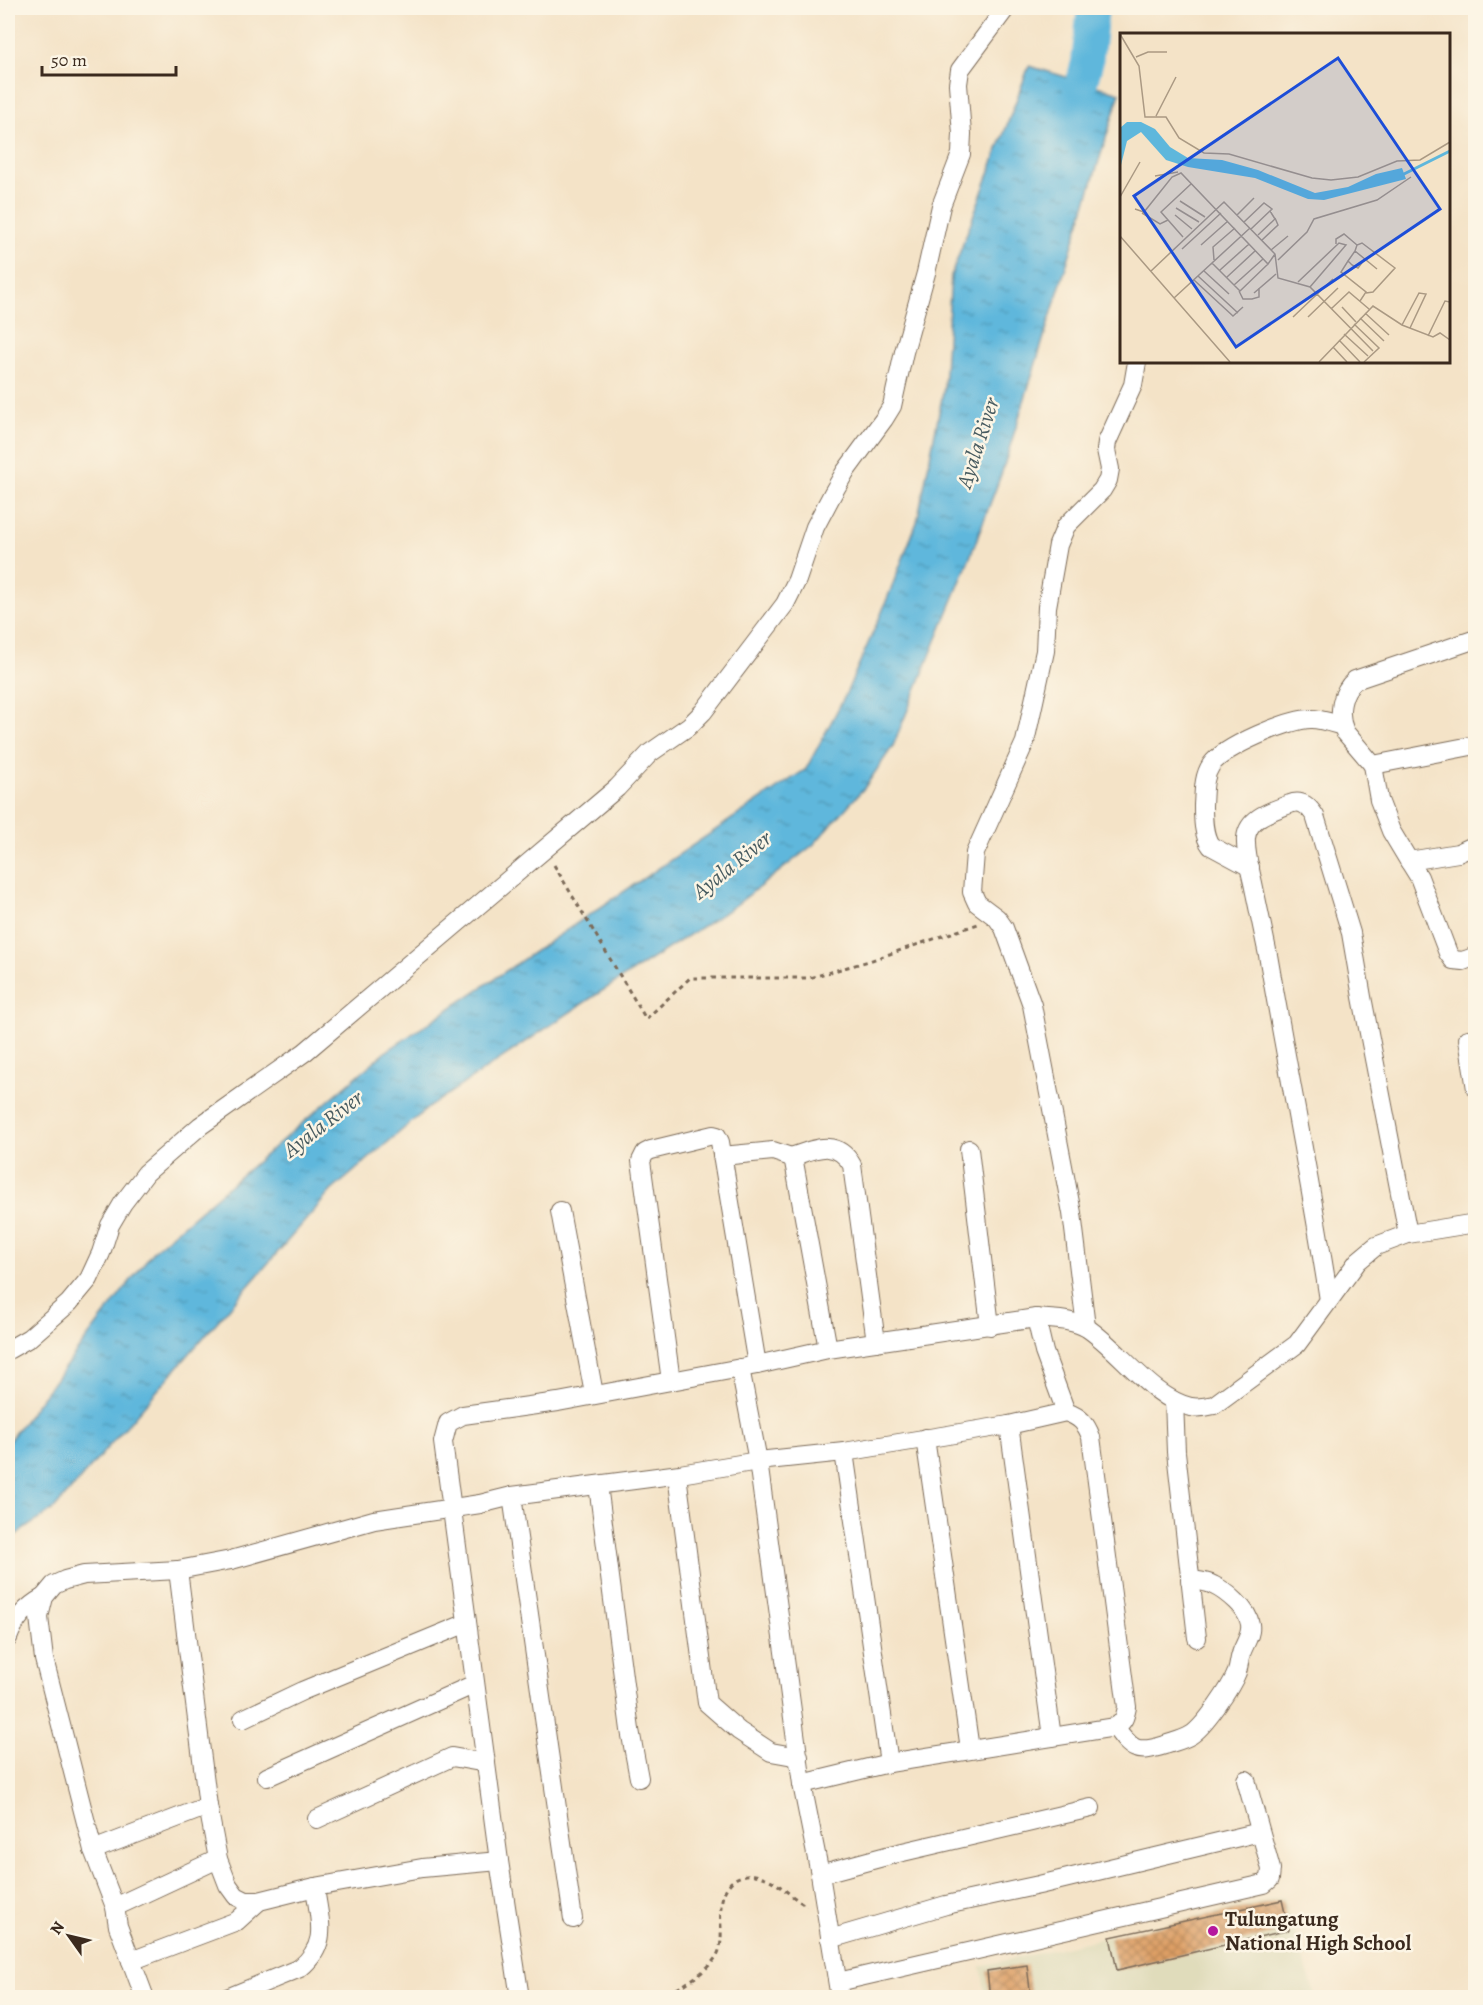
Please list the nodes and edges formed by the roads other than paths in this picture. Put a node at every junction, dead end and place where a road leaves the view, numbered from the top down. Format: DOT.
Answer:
graph roads {
  1 [pos="1006,8"];
  2 [pos="1137,363"];
  3 [pos="1476,639"];
  4 [pos="1342,726"];
  5 [pos="1475,747"];
  6 [pos="1373,765"];
  7 [pos="1476,845"];
  8 [pos="1409,861"];
  9 [pos="1250,867"];
  10 [pos="1476,956"];
  11 [pos="1468,1039"];
  12 [pos="1476,1089"];
  13 [pos="969,1149"];
  14 [pos="722,1156"];
  15 [pos="791,1157"];
  16 [pos="560,1211"];
  17 [pos="1476,1223"];
  18 [pos="1408,1234"];
  19 [pos="1329,1300"];
  20 [pos="1036,1318"];
  21 [pos="990,1326"];
  22 [pos="1086,1327"];
  23 [pos="876,1342"];
  24 [pos="828,1349"];
  25 [pos="8,1350"];
  26 [pos="749,1366"];
  27 [pos="671,1381"];
  28 [pos="594,1394"];
  29 [pos="1174,1401"];
  30 [pos="1066,1412"];
  31 [pos="1009,1425"];
  32 [pos="925,1438"];
  33 [pos="844,1452"];
  34 [pos="759,1461"];
  35 [pos="677,1474"];
  36 [pos="598,1485"];
  37 [pos="512,1496"];
  38 [pos="453,1508"];
  39 [pos="178,1570"];
  40 [pos="1190,1580"];
  41 [pos="44,1597"];
  42 [pos="467,1623"];
  43 [pos="8,1638"];
  44 [pos="1197,1638"];
  45 [pos="475,1684"];
  46 [pos="243,1719"];
  47 [pos="1115,1727"];
  48 [pos="1052,1737"];
  49 [pos="970,1749"];
  50 [pos="799,1757"];
  51 [pos="486,1763"];
  52 [pos="889,1763"];
  53 [pos="267,1777"];
  54 [pos="639,1778"];
  55 [pos="1246,1780"];
  56 [pos="802,1784"];
  57 [pos="208,1806"];
  58 [pos="1091,1808"];
  59 [pos="317,1819"];
  60 [pos="1260,1832"];
  61 [pos="93,1850"];
  62 [pos="218,1859"];
  63 [pos="499,1861"];
  64 [pos="820,1874"];
  65 [pos="315,1887"];
  66 [pos="259,1900"];
  67 [pos="115,1906"];
  68 [pos="573,1919"];
  69 [pos="830,1939"];
  70 [pos="131,1961"];
  71 [pos="839,1990"];
  72 [pos="145,1998"];
  73 [pos="227,1998"];
  74 [pos="519,1998"];
  1 -- 25 [label="street"];
  2 -- 22 [label="street"];
  3 -- 4 [label="street"];
  4 -- 6 [label="street"];
  4 -- 9 [label="street"];
  5 -- 6 [label="street"];
  6 -- 8 [label="street"];
  7 -- 8 [label="street"];
  8 -- 10 [label="street"];
  9 -- 18 [label="street"];
  9 -- 19 [label="street"];
  11 -- 12 [label="street"];
  13 -- 21 [label="street"];
  14 -- 15 [label="street"];
  14 -- 26 [label="street"];
  14 -- 27 [label="street"];
  15 -- 23 [label="street"];
  15 -- 24 [label="street"];
  16 -- 28 [label="street"];
  17 -- 18 [label="street"];
  18 -- 19 [label="street"];
  19 -- 29 [label="street"];
  20 -- 21 [label="street"];
  20 -- 22 [label="street"];
  20 -- 30 [label="street"];
  21 -- 23 [label="street"];
  22 -- 29 [label="street"];
  23 -- 24 [label="street"];
  24 -- 26 [label="street"];
  26 -- 27 [label="street"];
  26 -- 34 [label="street"];
  27 -- 28 [label="street"];
  28 -- 38 [label="street"];
  29 -- 40 [label="street"];
  30 -- 31 [label="street"];
  30 -- 47 [label="street"];
  31 -- 32 [label="street"];
  31 -- 48 [label="street"];
  32 -- 33 [label="street"];
  32 -- 49 [label="street"];
  33 -- 34 [label="street"];
  33 -- 52 [label="street"];
  34 -- 35 [label="street"];
  34 -- 50 [label="street"];
  35 -- 36 [label="street"];
  35 -- 50 [label="street"];
  36 -- 37 [label="street"];
  36 -- 54 [label="street"];
  37 -- 38 [label="street"];
  37 -- 68 [label="street"];
  38 -- 39 [label="street"];
  38 -- 42 [label="street"];
  39 -- 41 [label="street"];
  39 -- 57 [label="street"];
  40 -- 44 [label="street"];
  40 -- 47 [label="street"];
  41 -- 43 [label="street"];
  41 -- 61 [label="street"];
  42 -- 45 [label="street"];
  42 -- 46 [label="street"];
  45 -- 51 [label="street"];
  45 -- 53 [label="street"];
  47 -- 48 [label="street"];
  48 -- 49 [label="street"];
  49 -- 52 [label="street"];
  50 -- 56 [label="street"];
  51 -- 59 [label="street"];
  51 -- 63 [label="street"];
  52 -- 56 [label="street"];
  55 -- 60 [label="street"];
  56 -- 64 [label="street"];
  57 -- 61 [label="street"];
  57 -- 62 [label="street"];
  58 -- 64 [label="street"];
  60 -- 69 [label="street"];
  60 -- 71 [label="street"];
  61 -- 67 [label="street"];
  62 -- 66 [label="street"];
  62 -- 67 [label="street"];
  63 -- 65 [label="street"];
  63 -- 74 [label="street"];
  64 -- 69 [label="street"];
  65 -- 66 [label="street"];
  65 -- 73 [label="street"];
  66 -- 70 [label="street"];
  67 -- 70 [label="street"];
  69 -- 71 [label="street"];
  70 -- 72 [label="street"];
}
